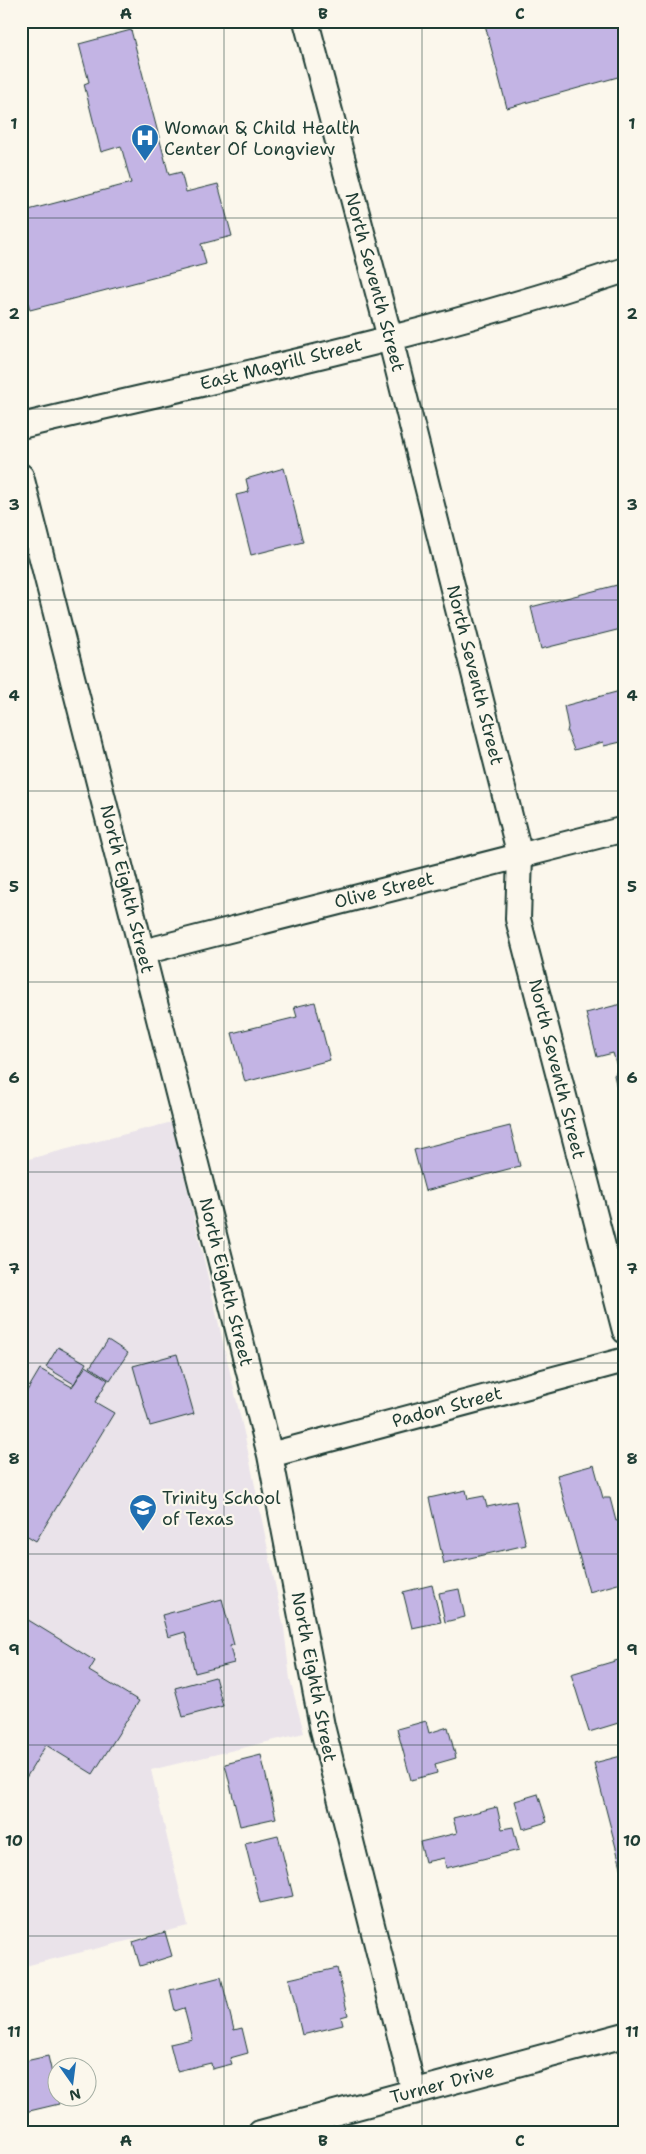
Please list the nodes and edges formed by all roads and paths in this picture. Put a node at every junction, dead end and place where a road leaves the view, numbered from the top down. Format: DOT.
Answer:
graph roads {
  1 [pos="306,21"];
  2 [pos="625,270"];
  3 [pos="390,338"];
  4 [pos="21,426"];
  5 [pos="21,476"];
  6 [pos="625,828"];
  7 [pos="520,856"];
  8 [pos="143,952"];
  9 [pos="625,1331"];
  10 [pos="625,1360"];
  11 [pos="270,1454"];
  12 [pos="625,2036"];
  13 [pos="414,2092"];
  14 [pos="260,2133"];
  1 -- 3 [label="street, North Seventh Street"];
  2 -- 3 [label="street, East Magrill Street"];
  3 -- 4 [label="street, East Magrill Street"];
  3 -- 7 [label="street, North Seventh Street"];
  5 -- 8 [label="street, North Eighth Street"];
  6 -- 7 [label="street, Olive Street"];
  7 -- 8 [label="street, Olive Street"];
  7 -- 9 [label="street, North Seventh Street"];
  8 -- 11 [label="street, North Eighth Street"];
  10 -- 11 [label="street, Padon Street"];
  11 -- 13 [label="street, North Eighth Street"];
  12 -- 13 [label="street, Turner Drive"];
  13 -- 14 [label="street, Turner Drive"];
}
